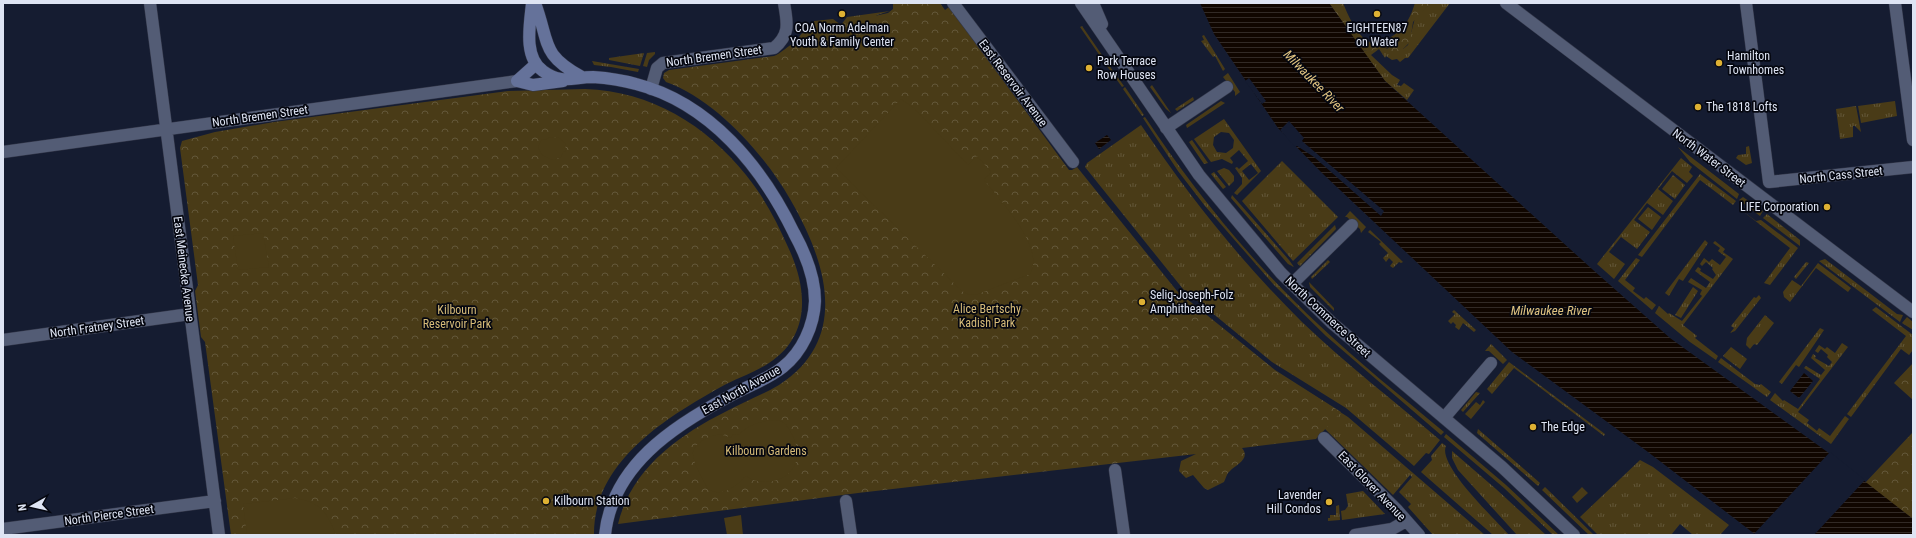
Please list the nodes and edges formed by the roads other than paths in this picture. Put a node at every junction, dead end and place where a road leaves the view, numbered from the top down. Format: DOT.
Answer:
graph roads {
  1 [pos="150,3"];
  2 [pos="532,3"];
  3 [pos="535,3"];
  4 [pos="784,3"];
  5 [pos="953,3"];
  6 [pos="1081,3"];
  7 [pos="1094,3"];
  8 [pos="1506,3"];
  9 [pos="1746,3"];
  10 [pos="1895,3"];
  11 [pos="1109,42"];
  12 [pos="536,64"];
  13 [pos="582,77"];
  14 [pos="570,80"];
  15 [pos="517,81"];
  16 [pos="1227,87"];
  17 [pos="651,88"];
  18 [pos="1166,128"];
  19 [pos="167,130"];
  20 [pos="1913,140"];
  21 [pos="3,152"];
  22 [pos="1073,162"];
  23 [pos="1913,167"];
  24 [pos="1770,182"];
  25 [pos="1758,194"];
  26 [pos="1352,225"];
  27 [pos="1292,284"];
  28 [pos="1913,312"];
  29 [pos="190,314"];
  30 [pos="3,340"];
  31 [pos="1491,363"];
  32 [pos="1444,418"];
  33 [pos="1324,438"];
  34 [pos="1115,470"];
  35 [pos="215,501"];
  36 [pos="846,501"];
  37 [pos="1406,521"];
  38 [pos="3,529"];
  39 [pos="219,535"];
  40 [pos="605,535"];
  41 [pos="851,535"];
  42 [pos="1124,535"];
  43 [pos="1355,535"];
  44 [pos="1419,535"];
  45 [pos="1574,535"];
  1 -- 19 [label="street, East Meinecke Avenue"];
  2 -- 12 [label="main road"];
  3 -- 13 [label="main road, East North Avenue"];
  4 -- 17 [label="street, North Bremen Street"];
  5 -- 22 [label="street, East Reservoir Avenue"];
  6 -- 11 [label="street, North Commerce Street"];
  7 -- 11 [label="street, North Commerce Street"];
  8 -- 25 [label="street, North Water Street"];
  9 -- 24 [label="street"];
  10 -- 20 [label="street"];
  11 -- 18 [label="street, North Commerce Street"];
  12 -- 14 [label="main road, East North Avenue"];
  12 -- 15 [label="main road"];
  13 -- 14 [label="main road, East North Avenue"];
  13 -- 17 [label="main road, East North Avenue"];
  14 -- 15 [label="main road"];
  15 -- 19 [label="street, North Bremen Street"];
  16 -- 18 [label="street"];
  17 -- 40 [label="main road, East North Avenue"];
  18 -- 27 [label="street, North Commerce Street"];
  19 -- 21 [label="street, North Bremen Street"];
  19 -- 29 [label="street, East Meinecke Avenue"];
  23 -- 24 [label="street, North Cass Street"];
  24 -- 25 [label="street"];
  25 -- 28 [label="street, North Water Street"];
  26 -- 27 [label="street"];
  27 -- 32 [label="street, North Commerce Street"];
  29 -- 30 [label="street, North Fratney Street"];
  29 -- 35 [label="street, East Meinecke Avenue"];
  31 -- 32 [label="street"];
  32 -- 45 [label="street, North Commerce Street"];
  33 -- 37 [label="street, East Glover Avenue"];
  34 -- 42 [label="street"];
  35 -- 38 [label="street, North Pierce Street"];
  35 -- 39 [label="street, East Meinecke Avenue"];
  36 -- 41 [label="street"];
  37 -- 43 [label="street"];
  37 -- 44 [label="street, East Glover Avenue"];
}
